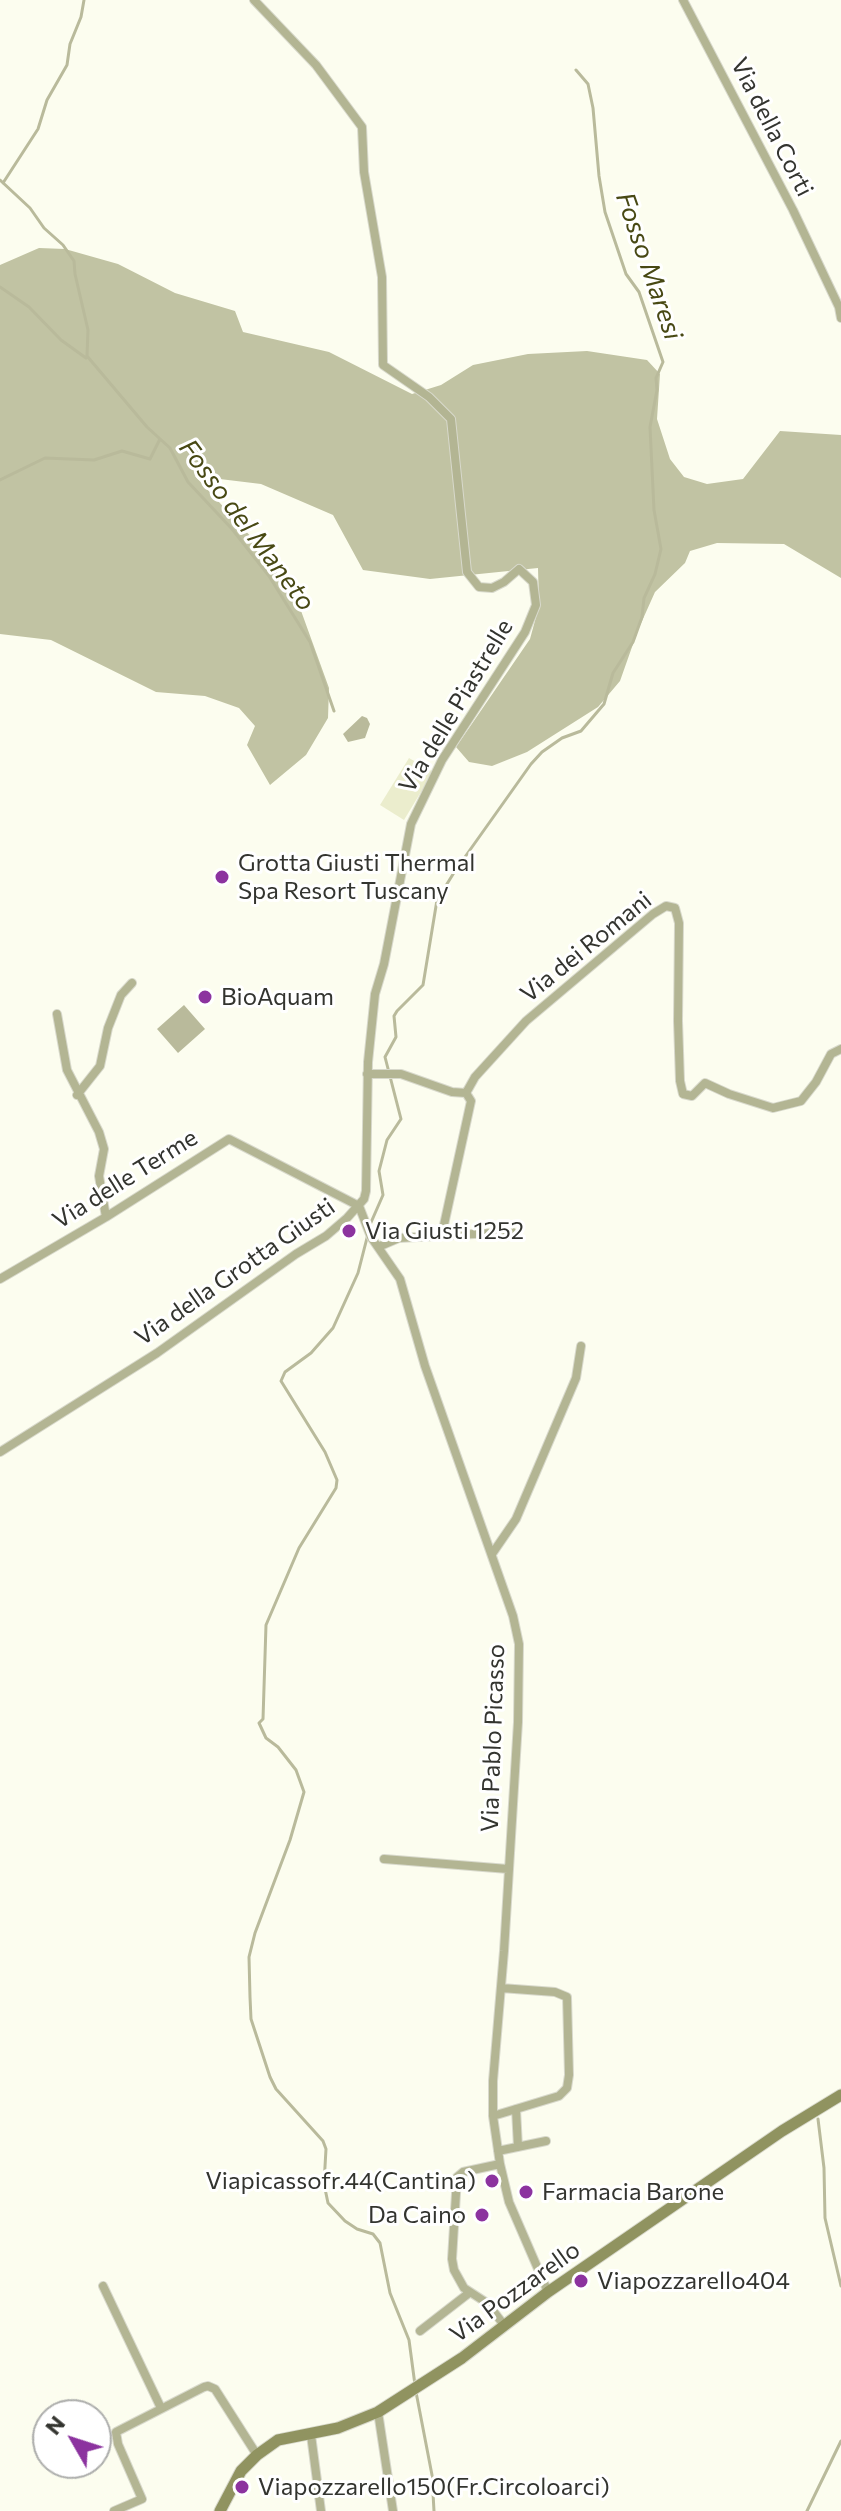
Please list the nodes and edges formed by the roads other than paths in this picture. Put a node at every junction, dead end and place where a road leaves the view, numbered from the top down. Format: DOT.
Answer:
graph roads {
  1 [pos="254,0"];
  2 [pos="683,0"];
  3 [pos="841,318"];
  4 [pos="132,983"];
  5 [pos="57,1014"];
  6 [pos="841,1049"];
  7 [pos="368,1051"];
  8 [pos="367,1074"];
  9 [pos="466,1093"];
  10 [pos="77,1095"];
  11 [pos="359,1206"];
  12 [pos="106,1217"];
  13 [pos="512,1232"];
  14 [pos="442,1234"];
  15 [pos="378,1247"];
  16 [pos="0,1279"];
  17 [pos="581,1346"];
  18 [pos="0,1450"];
  19 [pos="492,1554"];
  20 [pos="384,1859"];
  21 [pos="508,1869"];
  22 [pos="501,1988"];
  23 [pos="841,2095"];
  24 [pos="516,2109"];
  25 [pos="493,2116"];
  26 [pos="546,2141"];
  27 [pos="518,2147"];
  28 [pos="498,2151"];
  29 [pos="500,2164"];
  30 [pos="103,2286"];
  31 [pos="548,2292"];
  32 [pos="469,2293"];
  33 [pos="504,2325"];
  34 [pos="420,2331"];
  35 [pos="161,2408"];
  36 [pos="378,2412"];
  37 [pos="311,2435"];
  38 [pos="257,2455"];
  39 [pos="114,2511"];
  40 [pos="220,2511"];
  41 [pos="321,2511"];
  42 [pos="393,2511"];
  1 -- 7 [label="street, Via delle Piastrelle"];
  2 -- 3 [label="street, Via della Corti"];
  4 -- 10 [label="street"];
  5 -- 10 [label="street"];
  6 -- 9 [label="street, Via dei Romani"];
  7 -- 8 [label="street, Via della Grotta Giusti"];
  8 -- 9 [label="street"];
  8 -- 11 [label="street, Via della Grotta Giusti"];
  9 -- 14 [label="street"];
  10 -- 12 [label="street"];
  11 -- 12 [label="street, Via delle Terme"];
  11 -- 15 [label="street, Via Pablo Picasso"];
  11 -- 18 [label="street, Via della Grotta Giusti"];
  12 -- 16 [label="street, Via delle Terme"];
  13 -- 14 [label="street"];
  14 -- 15 [label="street"];
  15 -- 19 [label="street, Via Pablo Picasso"];
  17 -- 19 [label="street"];
  19 -- 21 [label="street, Via Pablo Picasso"];
  20 -- 21 [label="street"];
  21 -- 22 [label="street, Via Pablo Picasso"];
  22 -- 24 [label="street"];
  22 -- 25 [label="street, Via Pablo Picasso"];
  23 -- 31 [label="street, Via Pozzarello"];
  24 -- 25 [label="street"];
  24 -- 27 [label="street"];
  25 -- 28 [label="street, Via Pablo Picasso"];
  26 -- 27 [label="street"];
  27 -- 28 [label="street"];
  28 -- 29 [label="street, Via Pablo Picasso"];
  29 -- 31 [label="street, Via Pablo Picasso"];
  29 -- 32 [label="street"];
  30 -- 35 [label="street"];
  31 -- 33 [label="street, Via Pozzarello"];
  32 -- 33 [label="street"];
  32 -- 34 [label="street"];
  33 -- 36 [label="street, Via Pozzarello"];
  35 -- 38 [label="street"];
  35 -- 39 [label="street"];
  36 -- 37 [label="street, Via Pozzarello"];
  36 -- 42 [label="street"];
  37 -- 38 [label="street, Via Pozzarello"];
  37 -- 41 [label="street"];
  38 -- 40 [label="street, Via Pozzarello"];
}
